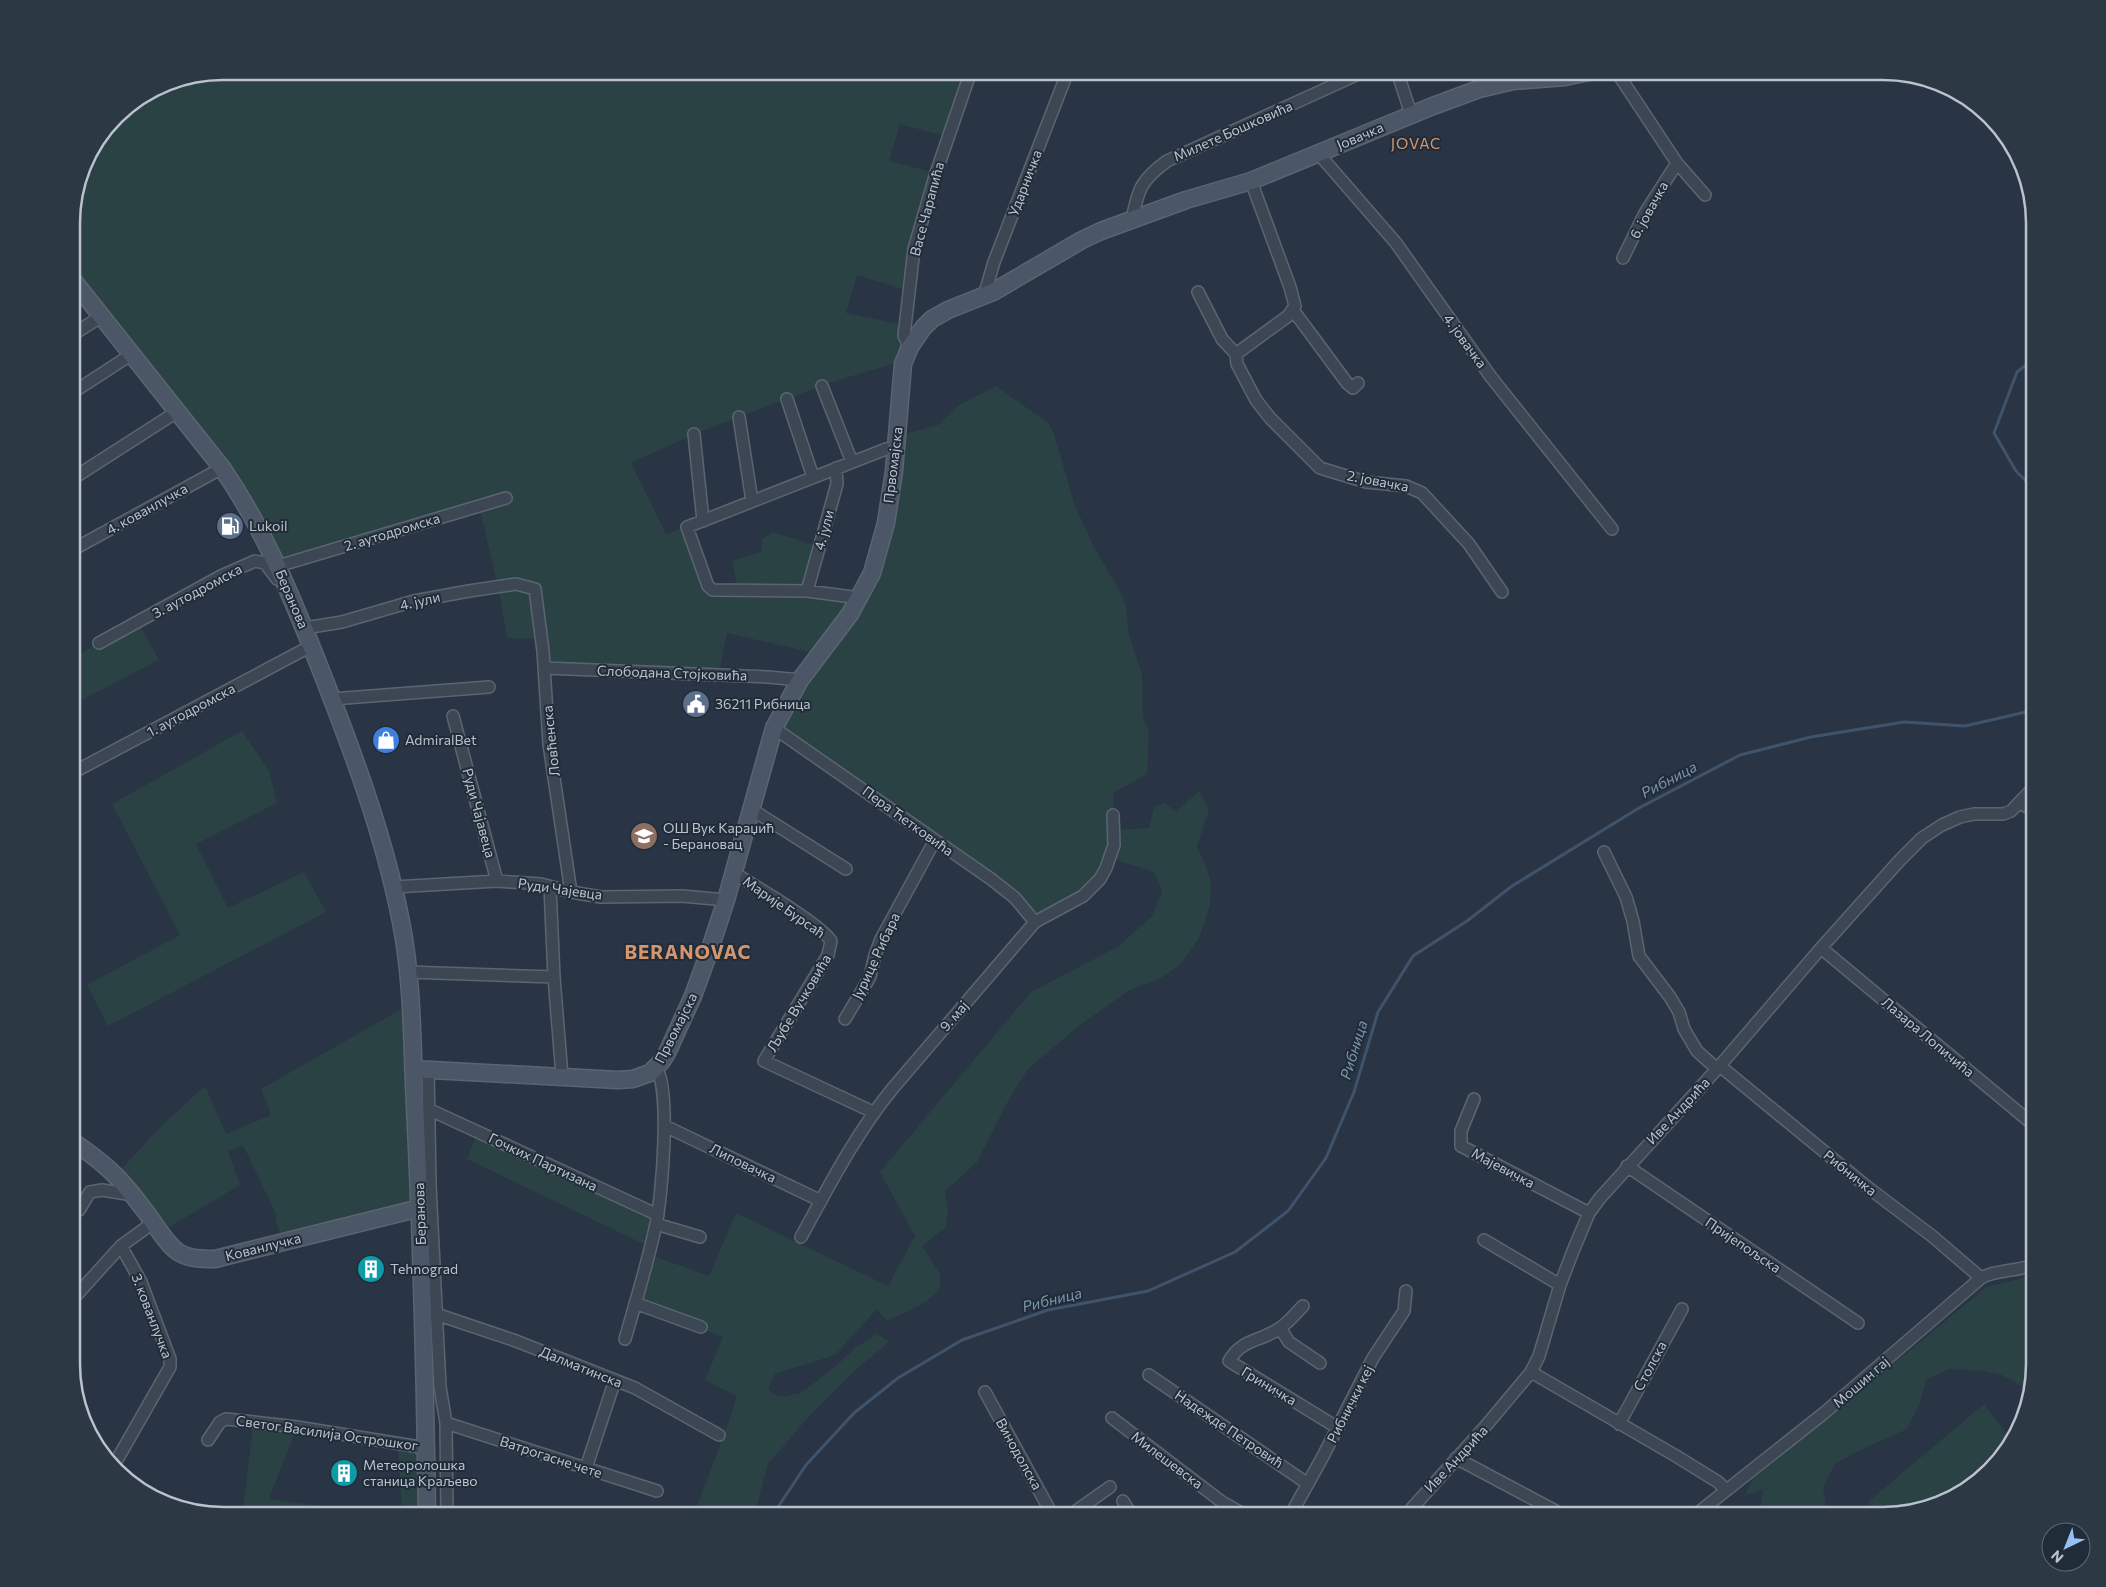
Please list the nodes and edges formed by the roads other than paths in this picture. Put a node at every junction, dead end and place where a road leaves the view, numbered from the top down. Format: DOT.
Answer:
graph roads {
  1 [pos="968,80"];
  2 [pos="1065,80"];
  3 [pos="1345,80"];
  4 [pos="1400,80"];
  5 [pos="1529,80"];
  6 [pos="1622,80"];
  7 [pos="1411,114"];
  8 [pos="1318,154"];
  9 [pos="1677,162"];
  10 [pos="1251,181"];
  11 [pos="1705,195"];
  12 [pos="1132,220"];
  13 [pos="1623,258"];
  14 [pos="80,289"];
  15 [pos="1198,292"];
  16 [pos="984,296"];
  17 [pos="1293,310"];
  18 [pos="102,316"];
  19 [pos="80,330"];
  20 [pos="910,348"];
  21 [pos="132,354"];
  22 [pos="1236,354"];
  23 [pos="1358,383"];
  24 [pos="822,386"];
  25 [pos="80,388"];
  26 [pos="787,399"];
  27 [pos="178,411"];
  28 [pos="739,417"];
  29 [pos="694,434"];
  30 [pos="897,448"];
  31 [pos="852,462"];
  32 [pos="222,468"];
  33 [pos="836,468"];
  34 [pos="80,474"];
  35 [pos="812,478"];
  36 [pos="506,498"];
  37 [pos="752,502"];
  38 [pos="703,521"];
  39 [pos="1612,529"];
  40 [pos="80,546"];
  41 [pos="278,566"];
  42 [pos="535,589"];
  43 [pos="807,591"];
  44 [pos="1502,592"];
  45 [pos="860,598"];
  46 [pos="303,622"];
  47 [pos="99,643"];
  48 [pos="311,646"];
  49 [pos="544,668"];
  50 [pos="800,680"];
  51 [pos="489,687"];
  52 [pos="332,699"];
  53 [pos="453,716"];
  54 [pos="774,728"];
  55 [pos="80,769"];
  56 [pos="2026,796"];
  57 [pos="2020,803"];
  58 [pos="2026,806"];
  59 [pos="751,809"];
  60 [pos="1113,815"];
  61 [pos="935,840"];
  62 [pos="1604,852"];
  63 [pos="846,869"];
  64 [pos="734,872"];
  65 [pos="497,882"];
  66 [pos="394,887"];
  67 [pos="550,888"];
  68 [pos="569,892"];
  69 [pos="726,900"];
  70 [pos="551,906"];
  71 [pos="1035,922"];
  72 [pos="831,945"];
  73 [pos="1821,948"];
  74 [pos="407,972"];
  75 [pos="554,977"];
  76 [pos="845,1018"];
  77 [pos="420,1068"];
  78 [pos="656,1068"];
  79 [pos="1719,1068"];
  80 [pos="562,1076"];
  81 [pos="1474,1099"];
  82 [pos="428,1109"];
  83 [pos="873,1112"];
  84 [pos="2026,1119"];
  85 [pos="665,1126"];
  86 [pos="80,1146"];
  87 [pos="1627,1166"];
  88 [pos="133,1195"];
  89 [pos="821,1201"];
  90 [pos="80,1208"];
  91 [pos="420,1208"];
  92 [pos="1589,1213"];
  93 [pos="657,1219"];
  94 [pos="154,1222"];
  95 [pos="700,1237"];
  96 [pos="801,1237"];
  97 [pos="1484,1240"];
  98 [pos="121,1246"];
  99 [pos="2026,1267"];
  100 [pos="1981,1278"];
  101 [pos="1560,1285"];
  102 [pos="80,1291"];
  103 [pos="1406,1292"];
  104 [pos="635,1303"];
  105 [pos="1303,1306"];
  106 [pos="1682,1309"];
  107 [pos="436,1314"];
  108 [pos="1858,1323"];
  109 [pos="701,1328"];
  110 [pos="1280,1328"];
  111 [pos="625,1339"];
  112 [pos="1320,1363"];
  113 [pos="1531,1372"];
  114 [pos="1149,1375"];
  115 [pos="615,1380"];
  116 [pos="985,1392"];
  117 [pos="434,1408"];
  118 [pos="1112,1418"];
  119 [pos="446,1423"];
  120 [pos="1619,1424"];
  121 [pos="1338,1428"];
  122 [pos="719,1435"];
  123 [pos="208,1440"];
  124 [pos="426,1448"];
  125 [pos="1456,1458"];
  126 [pos="117,1460"];
  127 [pos="586,1468"];
  128 [pos="1308,1484"];
  129 [pos="1110,1487"];
  130 [pos="1726,1490"];
  131 [pos="657,1491"];
  132 [pos="1123,1502"];
  133 [pos="427,1507"];
  134 [pos="447,1507"];
  135 [pos="1048,1507"];
  136 [pos="1082,1507"];
  137 [pos="1126,1507"];
  138 [pos="1231,1507"];
  139 [pos="1295,1507"];
  140 [pos="1413,1507"];
  141 [pos="1548,1507"];
  142 [pos="1705,1507"];
  1 -- 20 [label="street, Васе Чарапића"];
  2 -- 16 [label="street, Ударничка"];
  3 -- 12 [label="street, Милете Бошковића"];
  4 -- 7 [label="street"];
  5 -- 7 [label="main road, Јовачка"];
  6 -- 9 [label="street, 6. јовачка"];
  7 -- 8 [label="main road, Јовачка"];
  8 -- 10 [label="main road, Јовачка"];
  8 -- 39 [label="street, 4. јовачка"];
  9 -- 11 [label="street, 6. јовачка"];
  9 -- 13 [label="street, 6. јовачка"];
  10 -- 12 [label="main road, Јовачка"];
  10 -- 17 [label="street"];
  12 -- 16 [label="main road, Првомајска"];
  14 -- 18 [label="main road, Беранова"];
  15 -- 22 [label="street, 2. јовачка"];
  16 -- 20 [label="main road, Првомајска"];
  17 -- 22 [label="street"];
  17 -- 23 [label="street"];
  18 -- 19 [label="street"];
  18 -- 21 [label="main road, Беранова"];
  20 -- 30 [label="main road, Првомајска"];
  21 -- 25 [label="street"];
  21 -- 27 [label="main road, Беранова"];
  22 -- 44 [label="street, 2. јовачка"];
  24 -- 31 [label="street"];
  26 -- 35 [label="street"];
  27 -- 32 [label="main road, Беранова"];
  27 -- 34 [label="street"];
  28 -- 37 [label="street"];
  29 -- 38 [label="street"];
  30 -- 31 [label="street"];
  30 -- 45 [label="main road, Првомајска"];
  31 -- 33 [label="street"];
  32 -- 40 [label="street, 4. кованлучка"];
  32 -- 41 [label="main road, Беранова"];
  33 -- 35 [label="street"];
  33 -- 43 [label="street, 4. јули"];
  35 -- 37 [label="street"];
  36 -- 41 [label="street, 2. аутодромска"];
  37 -- 38 [label="street"];
  38 -- 43 [label="street"];
  41 -- 46 [label="main road, Беранова"];
  42 -- 46 [label="street, 4. јули"];
  42 -- 49 [label="street, Ловћенска"];
  43 -- 45 [label="street"];
  45 -- 50 [label="main road, Првомајска"];
  46 -- 47 [label="street, 3. аутодромска"];
  46 -- 48 [label="main road, Беранова"];
  48 -- 52 [label="main road, Беранова"];
  48 -- 55 [label="street, 1. аутодромска"];
  49 -- 50 [label="street, Слободана Стојковића"];
  49 -- 68 [label="street, Ловћенска"];
  50 -- 54 [label="main road, Првомајска"];
  51 -- 52 [label="street"];
  52 -- 66 [label="main road, Беранова"];
  53 -- 65 [label="street, Руди Чајавеца"];
  54 -- 59 [label="main road, Првомајска"];
  54 -- 61 [label="street, Пера Ћетковића"];
  56 -- 57 [label="street, Иве Андрића"];
  57 -- 58 [label="street"];
  57 -- 73 [label="street, Иве Андрића"];
  59 -- 63 [label="street"];
  59 -- 64 [label="main road, Првомајска"];
  60 -- 71 [label="street, 9. мај"];
  61 -- 71 [label="street, Пера Ћетковића"];
  61 -- 76 [label="street, Јурице Рибара"];
  62 -- 79 [label="street, Рибничка"];
  64 -- 69 [label="main road, Првомајска"];
  64 -- 72 [label="street, Марије Бурсаћ"];
  65 -- 66 [label="street, Руди Чајевца"];
  65 -- 67 [label="street, Руди Чајевца"];
  66 -- 74 [label="main road, Беранова"];
  67 -- 68 [label="street, Руди Чајевца"];
  67 -- 70 [label="street"];
  68 -- 69 [label="street, Руди Чајевца"];
  68 -- 70 [label="street"];
  69 -- 78 [label="main road, Првомајска"];
  70 -- 75 [label="street"];
  71 -- 83 [label="street, 9. мај"];
  72 -- 83 [label="street, Љубе Вучковића"];
  73 -- 79 [label="street, Иве Андрића"];
  73 -- 84 [label="street, Лазара Лопичића"];
  74 -- 75 [label="street"];
  74 -- 77 [label="main road, Беранова"];
  75 -- 80 [label="street"];
  77 -- 80 [label="main road, Првомајска"];
  77 -- 82 [label="street, Беранова"];
  77 -- 91 [label="main road, Беранова"];
  78 -- 80 [label="main road, Првомајска"];
  78 -- 85 [label="street"];
  79 -- 87 [label="street, Иве Андрића"];
  79 -- 100 [label="street, Рибничка"];
  81 -- 92 [label="street, Мајевичка"];
  82 -- 93 [label="street, Гочких Партизана"];
  82 -- 107 [label="street, Беранова"];
  83 -- 89 [label="street, 9. мај"];
  85 -- 89 [label="street, Липовачка"];
  85 -- 93 [label="street"];
  86 -- 88 [label="main road, Кованлучка"];
  87 -- 92 [label="street, Иве Андрића"];
  87 -- 108 [label="street, Пријепољска"];
  88 -- 90 [label="street"];
  88 -- 94 [label="main road, Кованлучка"];
  89 -- 96 [label="street, 9. мај"];
  91 -- 94 [label="main road, Кованлучка"];
  91 -- 117 [label="main road, Беранова"];
  92 -- 101 [label="street, Иве Андрића"];
  93 -- 95 [label="street, Гочких Партизана"];
  93 -- 104 [label="street"];
  94 -- 98 [label="street"];
  97 -- 101 [label="street"];
  98 -- 102 [label="street"];
  98 -- 126 [label="street, 3. кованлучка"];
  99 -- 100 [label="street, Мошин гај"];
  100 -- 130 [label="street, Мошин гај"];
  101 -- 113 [label="street, Иве Андрића"];
  103 -- 121 [label="street, Рибнички кеј"];
  104 -- 109 [label="street"];
  104 -- 111 [label="street"];
  105 -- 110 [label="street, Гриничка"];
  106 -- 120 [label="street, Столска"];
  107 -- 115 [label="street, Далматинска"];
  107 -- 117 [label="street, Беранова"];
  110 -- 112 [label="street"];
  110 -- 121 [label="street, Гриничка"];
  113 -- 120 [label="street"];
  113 -- 125 [label="street, Иве Андрића"];
  114 -- 128 [label="street, Надежде Петровић"];
  115 -- 122 [label="street, Далматинска"];
  115 -- 127 [label="street"];
  116 -- 135 [label="street, Винодолска"];
  117 -- 119 [label="street, Беранова"];
  117 -- 124 [label="main road, Беранова"];
  118 -- 138 [label="street, Милешевска"];
  119 -- 127 [label="street, Ватрогасне чете"];
  119 -- 134 [label="street, Беранова"];
  120 -- 130 [label="street"];
  121 -- 128 [label="street, Рибнички кеј"];
  123 -- 124 [label="street, Светог Василија Острошког"];
  124 -- 133 [label="main road, Беранова"];
  125 -- 140 [label="street, Иве Андрића"];
  125 -- 141 [label="street"];
  127 -- 131 [label="street, Ватрогасне чете"];
  128 -- 139 [label="street, Рибнички кеј"];
  129 -- 136 [label="street"];
  130 -- 142 [label="street, Мошин гај"];
  132 -- 137 [label="street"];
}
